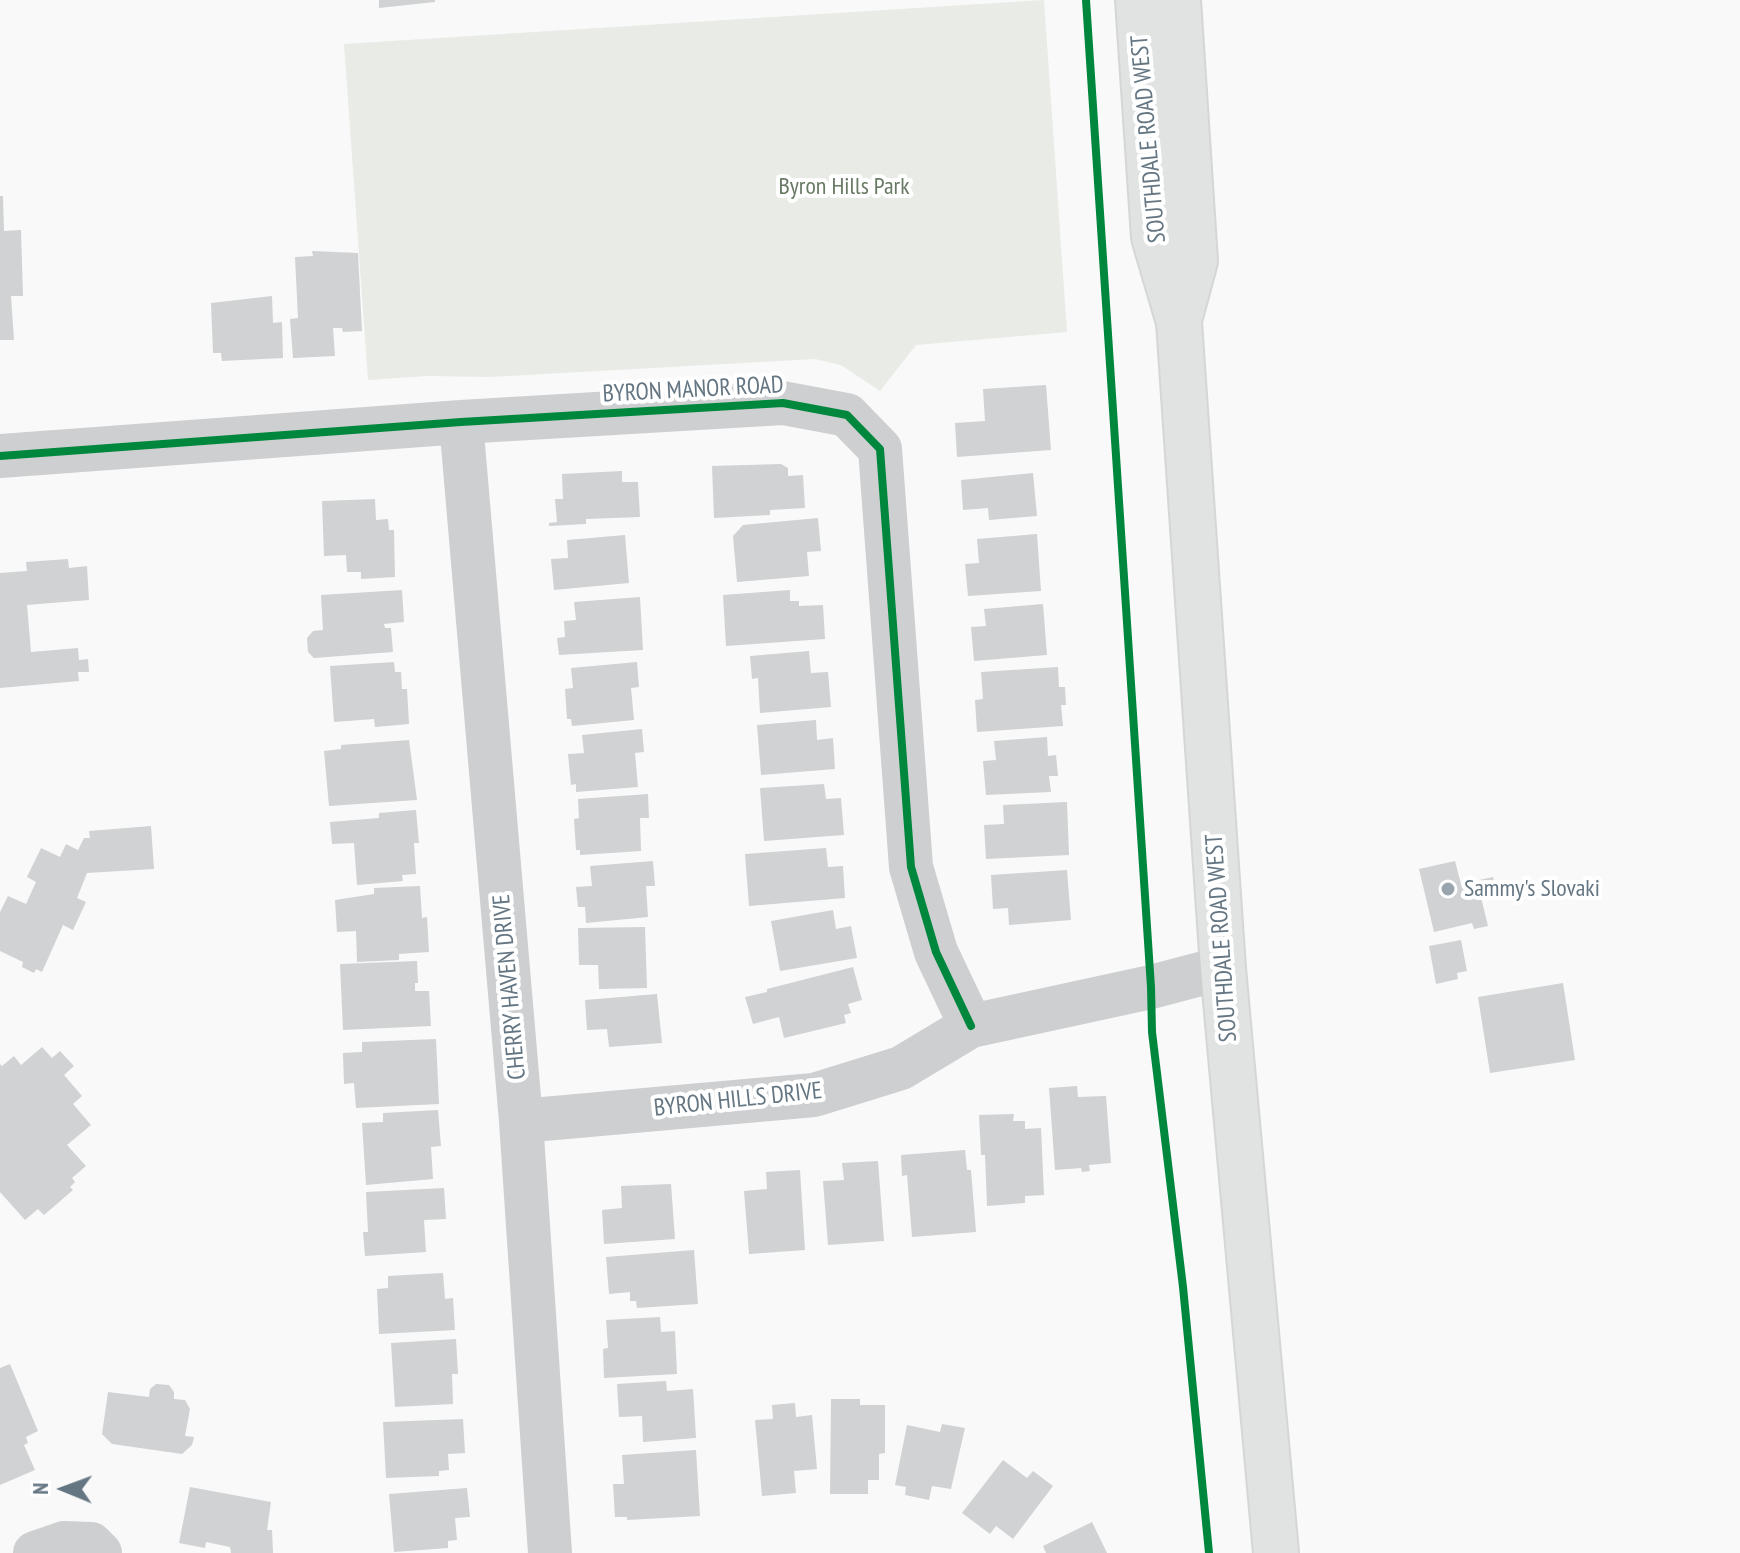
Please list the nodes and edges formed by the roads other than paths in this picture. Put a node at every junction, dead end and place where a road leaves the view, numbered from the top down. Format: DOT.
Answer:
graph roads {
  1 [pos="1138,0"];
  2 [pos="1178,0"];
  3 [pos="1179,322"];
  4 [pos="461,422"];
  5 [pos="0,456"];
  6 [pos="1223,968"];
  7 [pos="971,1026"];
  8 [pos="521,1121"];
  9 [pos="35,1553"];
  10 [pos="100,1553"];
  11 [pos="550,1553"];
  12 [pos="1276,1553"];
  1 -- 3 [label="main road, SOUTHDALE ROAD WEST"];
  2 -- 3 [label="main road, SOUTHDALE ROAD WEST"];
  3 -- 6 [label="main road, SOUTHDALE ROAD WEST"];
  4 -- 5 [label="street, BYRON MANOR ROAD"];
  4 -- 7 [label="street, BYRON MANOR ROAD"];
  4 -- 8 [label="street, CHERRY HAVEN DRIVE"];
  6 -- 7 [label="street, BYRON HILLS DRIVE"];
  6 -- 12 [label="main road, SOUTHDALE ROAD WEST"];
  7 -- 8 [label="street, BYRON HILLS DRIVE"];
  8 -- 11 [label="street, CHERRY HAVEN DRIVE"];
  9 -- 10 [label="street"];
}
